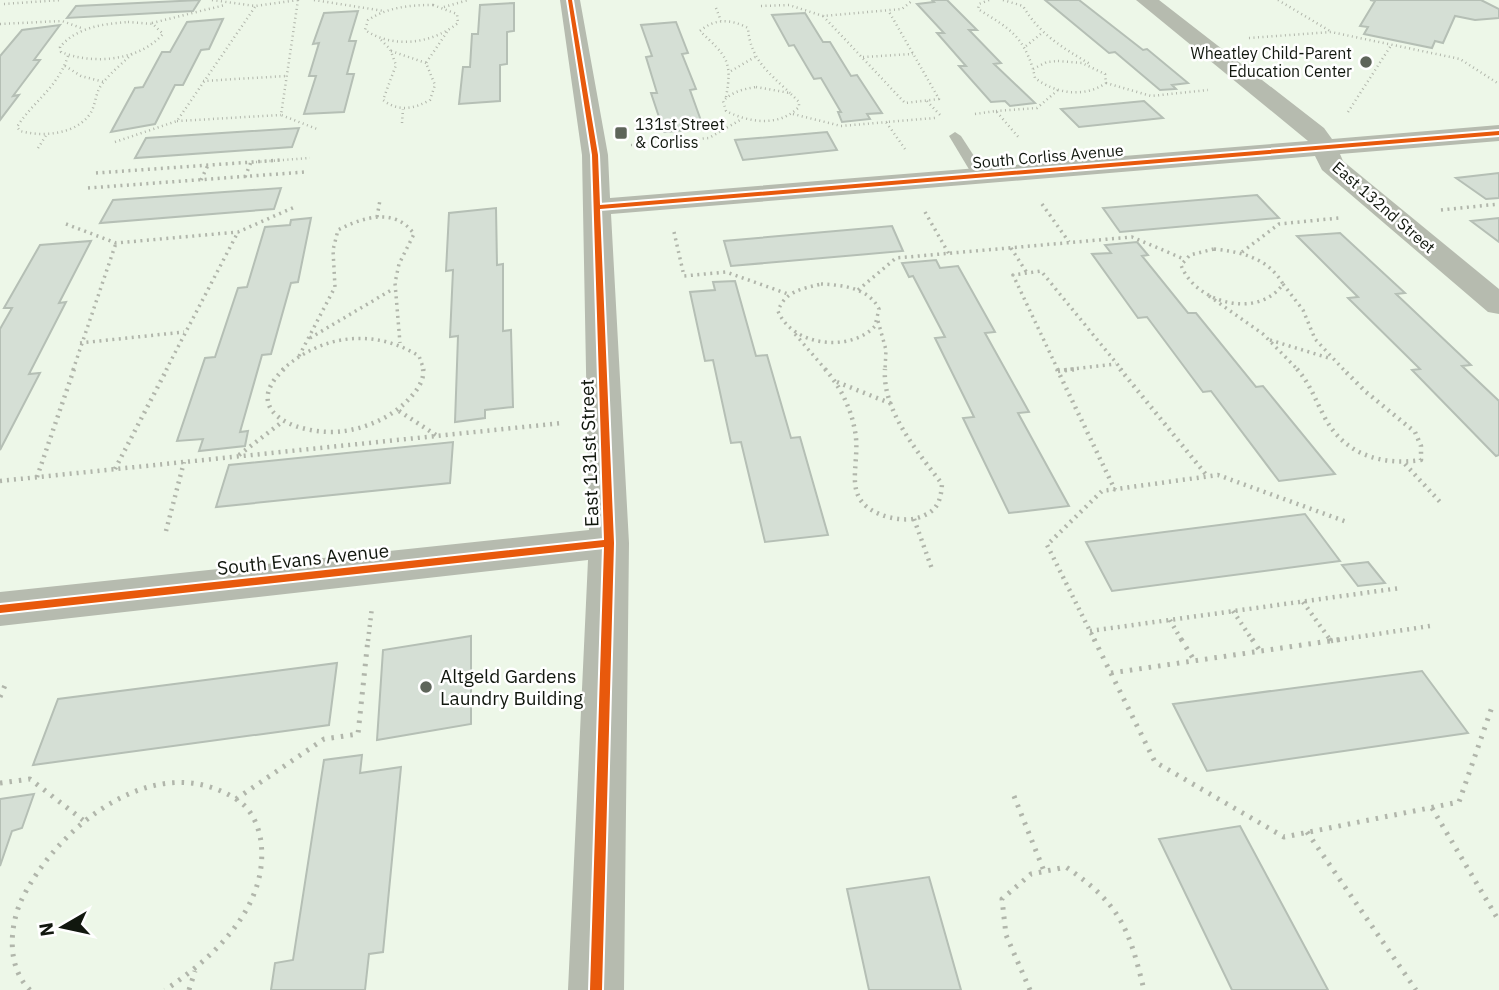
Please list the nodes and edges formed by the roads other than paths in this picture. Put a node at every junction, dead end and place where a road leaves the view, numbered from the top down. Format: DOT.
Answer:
graph roads {
  1 [pos="570,0"];
  2 [pos="1146,0"];
  3 [pos="1499,133"];
  4 [pos="955,136"];
  5 [pos="1325,147"];
  6 [pos="980,176"];
  7 [pos="599,207"];
  8 [pos="1499,305"];
  9 [pos="609,543"];
  10 [pos="0,609"];
  11 [pos="596,990"];
  1 -- 7 [label="street, East 131st Street"];
  2 -- 5 [label="street, East 132nd Street"];
  3 -- 5 [label="street, South Corliss Avenue"];
  4 -- 6 [label="lane"];
  5 -- 6 [label="street, South Corliss Avenue"];
  5 -- 8 [label="street, East 132nd Street"];
  6 -- 7 [label="street, South Corliss Avenue"];
  7 -- 9 [label="street, East 131st Street"];
  9 -- 10 [label="street, South Evans Avenue"];
  9 -- 11 [label="street, East 131st Street"];
}
